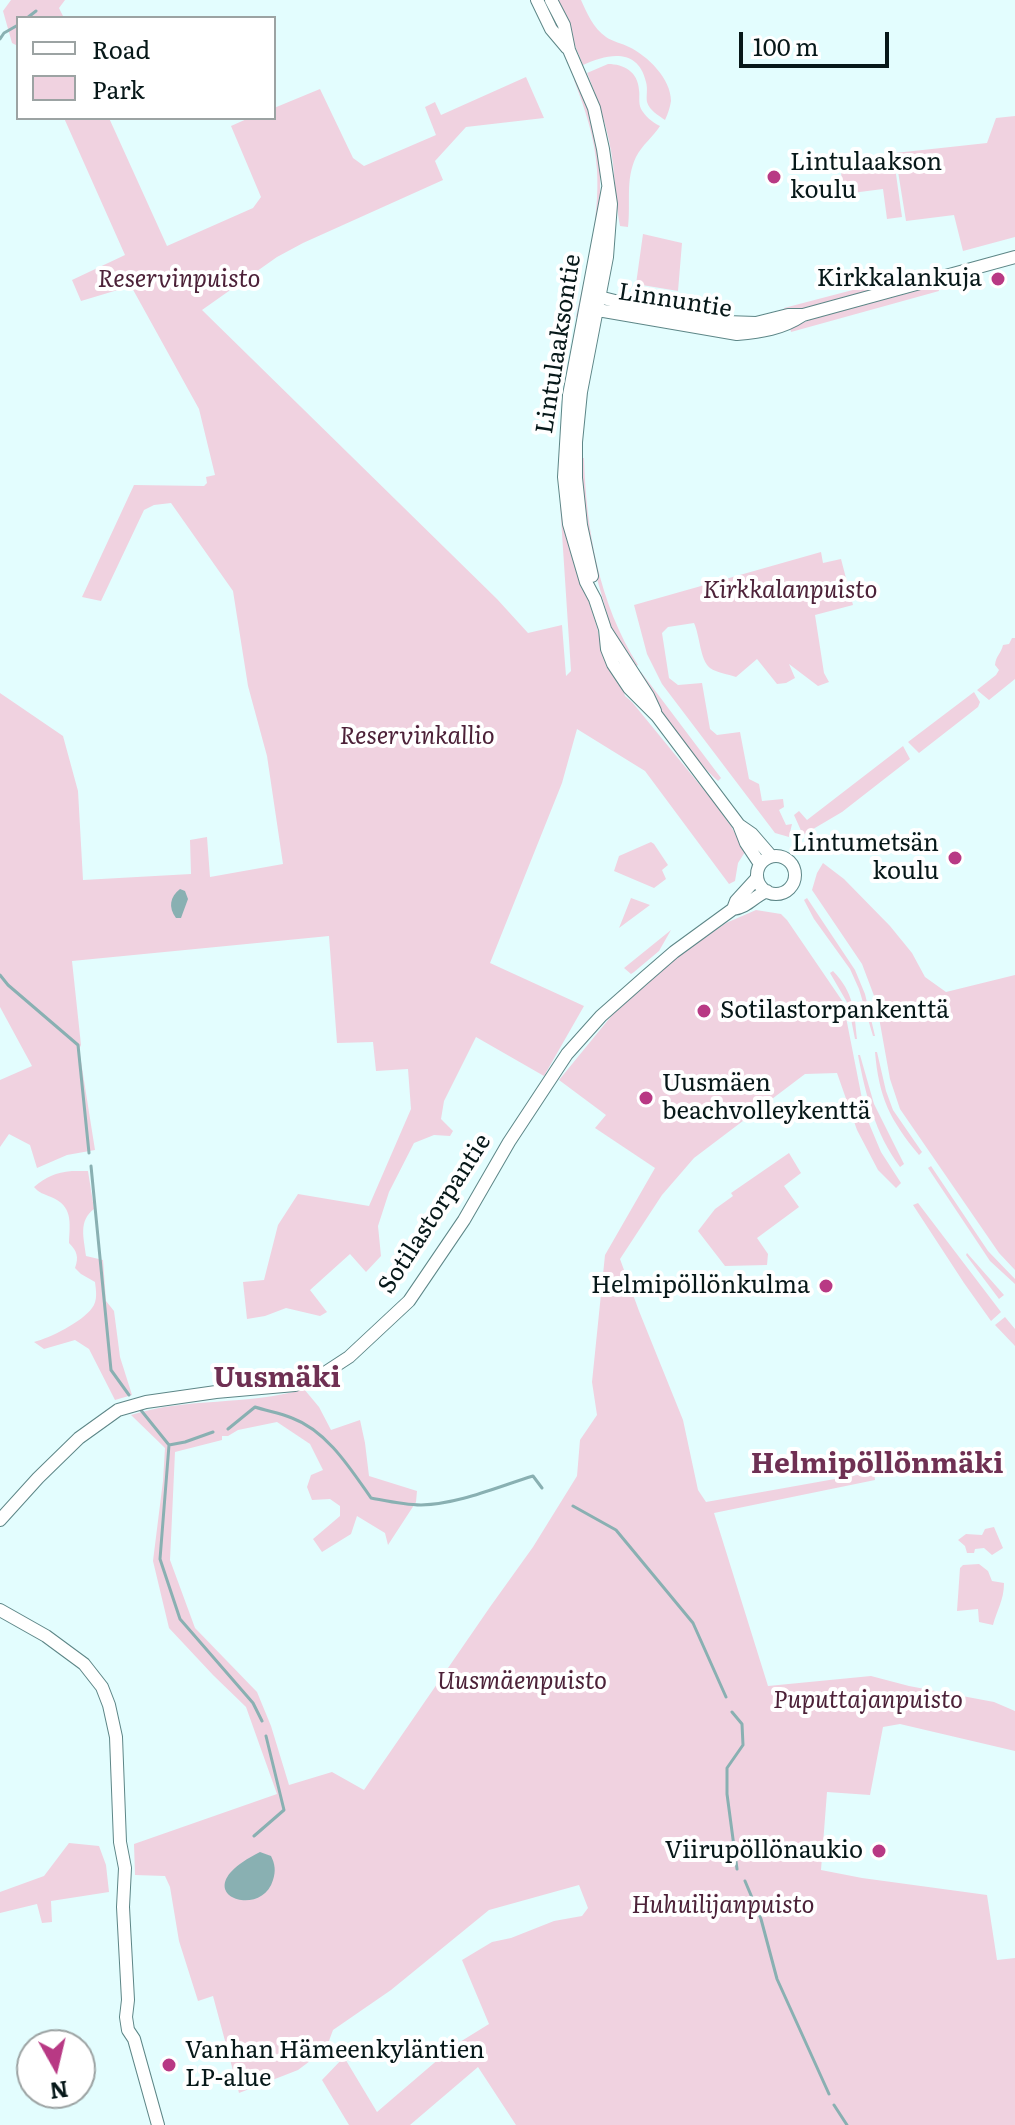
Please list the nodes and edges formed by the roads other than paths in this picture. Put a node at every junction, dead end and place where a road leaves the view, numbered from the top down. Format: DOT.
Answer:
graph roads {
  1 [pos="537,0"];
  2 [pos="551,0"];
  3 [pos="569,50"];
  4 [pos="1015,257"];
  5 [pos="593,302"];
  6 [pos="739,825"];
  7 [pos="771,856"];
  8 [pos="759,871"];
  9 [pos="767,891"];
  10 [pos="733,909"];
  11 [pos="0,1520"];
  12 [pos="0,1610"];
  13 [pos="158,2125"];
  1 -- 3 [label="street, Lintulaaksontie"];
  2 -- 3 [label="street, Lintulaaksontie"];
  3 -- 5 [label="street, Lintulaaksontie"];
  4 -- 5 [label="street, Linnuntie"];
  5 -- 6 [label="street, Lintulaaksontie"];
  6 -- 7 [label="street, Lintulaaksontie"];
  6 -- 8 [label="street, Lintulaaksontie"];
  7 -- 8 [label="street"];
  7 -- 9 [label="street"];
  8 -- 9 [label="street"];
  8 -- 10 [label="street, Sotilastorpantie"];
  9 -- 10 [label="street, Sotilastorpantie"];
  10 -- 11 [label="street, Sotilastorpantie"];
  12 -- 13 [label="street"];
}
